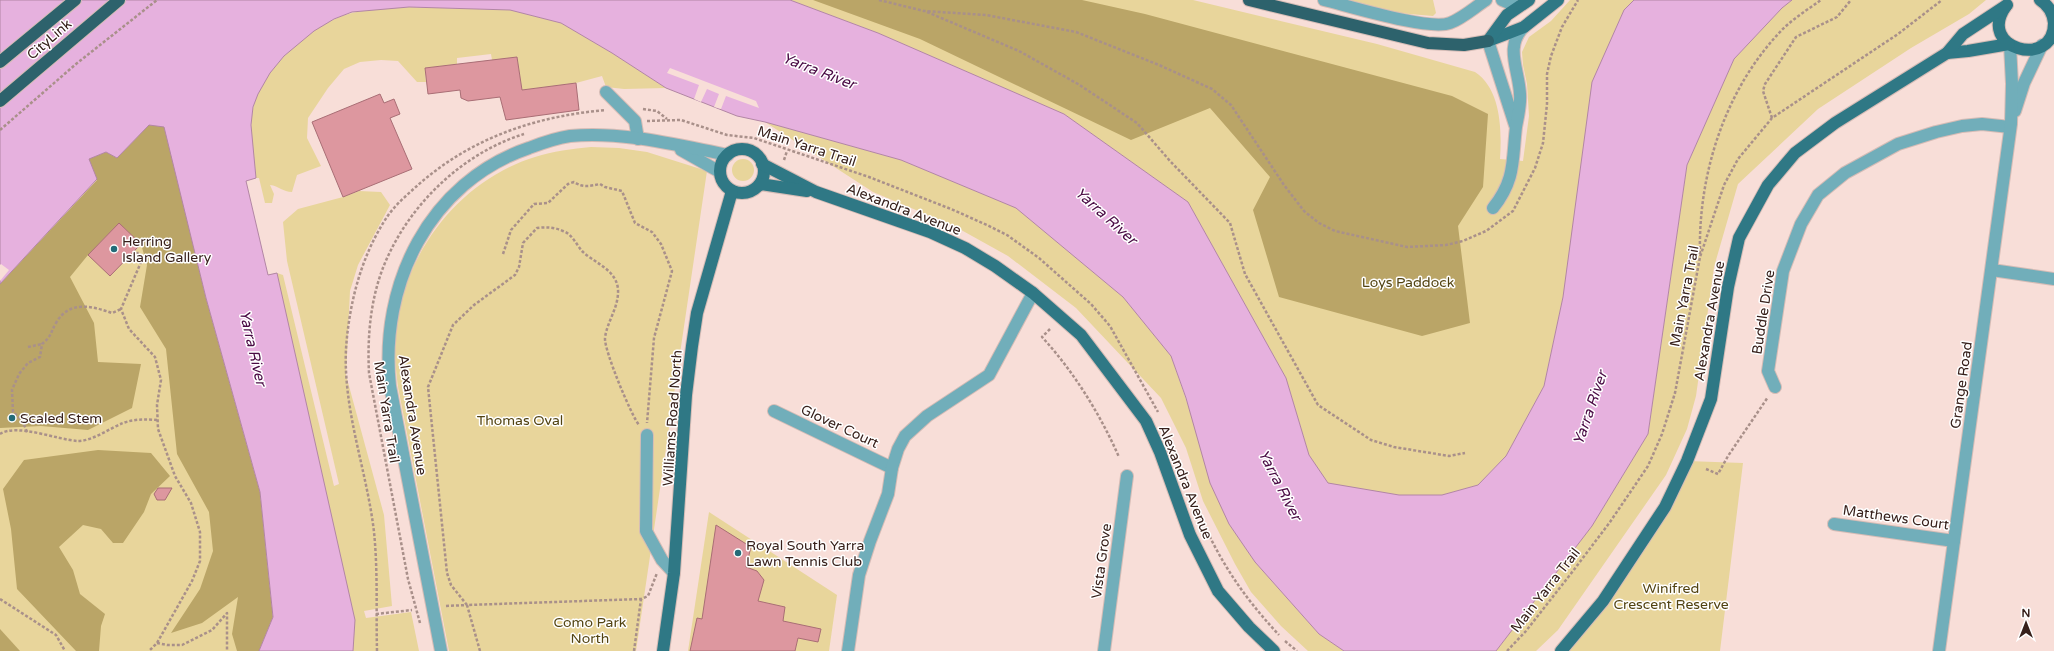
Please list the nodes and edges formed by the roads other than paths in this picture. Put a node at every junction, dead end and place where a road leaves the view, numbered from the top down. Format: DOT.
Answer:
graph roads {
  1 [pos="62,0"];
  2 [pos="75,0"];
  3 [pos="119,0"];
  4 [pos="1249,0"];
  5 [pos="1324,0"];
  6 [pos="1486,0"];
  7 [pos="1502,0"];
  8 [pos="1529,0"];
  9 [pos="1558,0"];
  10 [pos="2044,1"];
  11 [pos="2010,2"];
  12 [pos="1518,7"];
  13 [pos="1542,15"];
  14 [pos="1524,27"];
  15 [pos="1488,41"];
  16 [pos="2047,42"];
  17 [pos="2010,45"];
  18 [pos="1947,53"];
  19 [pos="4,59"];
  20 [pos="606,92"];
  21 [pos="0,102"];
  22 [pos="2011,125"];
  23 [pos="1516,128"];
  24 [pos="638,139"];
  25 [pos="672,145"];
  26 [pos="728,154"];
  27 [pos="762,164"];
  28 [pos="720,172"];
  29 [pos="760,184"];
  30 [pos="732,191"];
  31 [pos="816,192"];
  32 [pos="1493,208"];
  33 [pos="1992,270"];
  34 [pos="2054,279"];
  35 [pos="1033,293"];
  36 [pos="1775,387"];
  37 [pos="774,411"];
  38 [pos="647,435"];
  39 [pos="892,468"];
  40 [pos="1127,476"];
  41 [pos="1834,524"];
  42 [pos="1954,540"];
  43 [pos="674,573"];
  44 [pos="441,651"];
  45 [pos="663,651"];
  46 [pos="848,651"];
  47 [pos="1104,651"];
  48 [pos="1274,651"];
  49 [pos="1561,651"];
  50 [pos="1939,651"];
  1 -- 19 [label="highway"];
  2 -- 19 [label="highway"];
  3 -- 21 [label="highway, CityLink"];
  4 -- 15 [label="highway"];
  5 -- 6 [label="street"];
  7 -- 12 [label="street"];
  8 -- 12 [label="main road"];
  9 -- 13 [label="main road"];
  10 -- 16 [label="main road"];
  11 -- 17 [label="main road"];
  11 -- 18 [label="main road, Alexandra Avenue"];
  12 -- 13 [label="main road"];
  12 -- 15 [label="main road"];
  13 -- 14 [label="main road"];
  14 -- 15 [label="main road"];
  14 -- 23 [label="street"];
  15 -- 23 [label="street"];
  16 -- 17 [label="main road"];
  16 -- 22 [label="street, Grange Road"];
  17 -- 18 [label="main road, Alexandra Avenue"];
  17 -- 22 [label="street, Grange Road"];
  18 -- 49 [label="main road, Alexandra Avenue"];
  20 -- 24 [label="street"];
  22 -- 33 [label="street, Grange Road"];
  22 -- 36 [label="street, Buddle Drive"];
  23 -- 32 [label="street"];
  24 -- 25 [label="street, Alexandra Avenue"];
  24 -- 44 [label="street, Alexandra Avenue"];
  25 -- 26 [label="street, Alexandra Avenue"];
  25 -- 28 [label="street, Alexandra Avenue"];
  26 -- 27 [label="main road"];
  26 -- 28 [label="main road"];
  27 -- 29 [label="main road"];
  27 -- 31 [label="main road, Alexandra Avenue"];
  28 -- 30 [label="main road"];
  29 -- 30 [label="main road"];
  29 -- 31 [label="main road, Alexandra Avenue"];
  30 -- 43 [label="main road, Williams Road North"];
  31 -- 35 [label="main road, Alexandra Avenue"];
  33 -- 34 [label="street"];
  33 -- 42 [label="street, Grange Road"];
  35 -- 39 [label="street"];
  35 -- 48 [label="main road, Alexandra Avenue"];
  37 -- 39 [label="street, Glover Court"];
  38 -- 43 [label="street"];
  39 -- 46 [label="street"];
  40 -- 47 [label="street, Vista Grove"];
  41 -- 42 [label="street, Matthews Court"];
  42 -- 50 [label="street, Grange Road"];
  43 -- 45 [label="main road, Williams Road North"];
}
